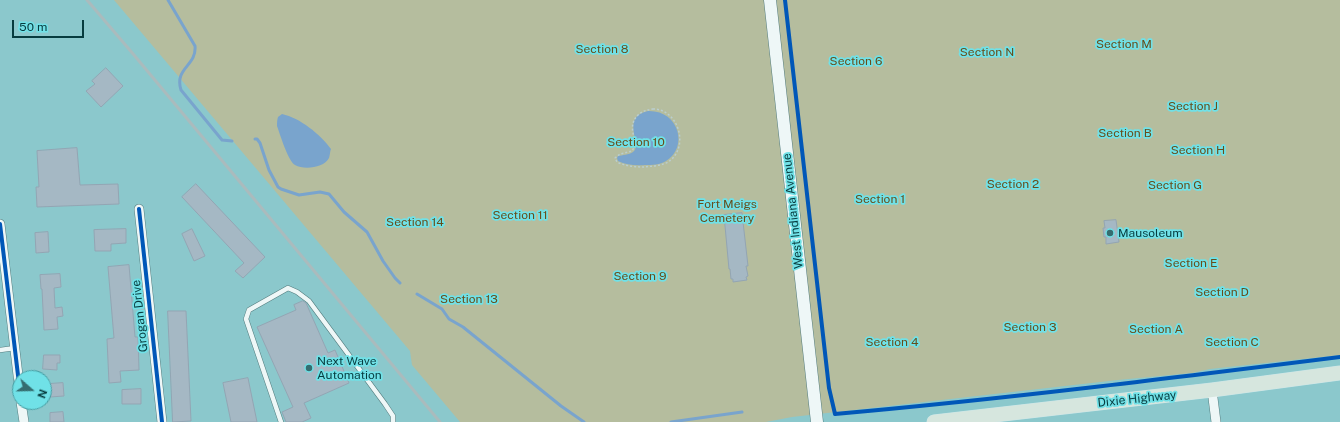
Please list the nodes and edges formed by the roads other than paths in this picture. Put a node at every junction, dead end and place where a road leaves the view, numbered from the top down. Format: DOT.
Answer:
graph roads {
  1 [pos="770,0"];
  2 [pos="139,209"];
  3 [pos="0,224"];
  4 [pos="3,279"];
  5 [pos="15,348"];
  6 [pos="0,350"];
  7 [pos="18,370"];
  8 [pos="1340,373"];
  9 [pos="1212,390"];
  10 [pos="22,410"];
  11 [pos="24,422"];
  12 [pos="162,422"];
  13 [pos="281,422"];
  14 [pos="393,422"];
  15 [pos="817,422"];
  16 [pos="934,422"];
  17 [pos="1216,422"];
  1 -- 15 [label="main road, West Indiana Avenue"];
  2 -- 12 [label="street, Grogan Drive"];
  3 -- 4 [label="street"];
  4 -- 5 [label="street"];
  5 -- 6 [label="lane"];
  5 -- 7 [label="street"];
  8 -- 9 [label="main road, Dixie Highway"];
  9 -- 16 [label="main road, Dixie Highway"];
  9 -- 17 [label="street"];
  10 -- 11 [label="street"];
  13 -- 14 [label="lane"];
}
